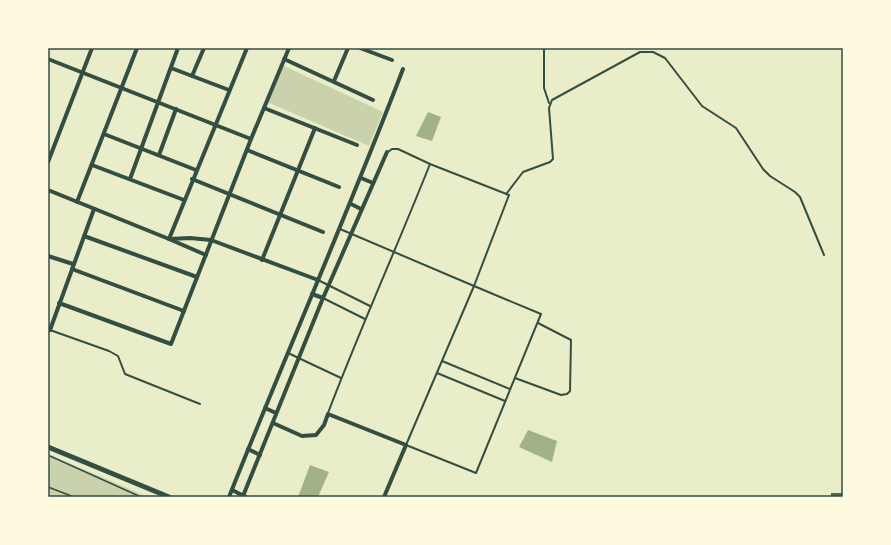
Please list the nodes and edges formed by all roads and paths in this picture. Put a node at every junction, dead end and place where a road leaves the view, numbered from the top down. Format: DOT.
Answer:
graph roads {
  1 [pos="92,48"];
  2 [pos="137,48"];
  3 [pos="178,48"];
  4 [pos="204,48"];
  5 [pos="247,48"];
  6 [pos="289,48"];
  7 [pos="348,48"];
  8 [pos="360,48"];
  9 [pos="544,48"];
  10 [pos="48,59"];
  11 [pos="284,59"];
  12 [pos="392,60"];
  13 [pos="171,68"];
  14 [pos="403,69"];
  15 [pos="82,72"];
  16 [pos="192,76"];
  17 [pos="334,81"];
  18 [pos="123,88"];
  19 [pos="229,90"];
  20 [pos="373,100"];
  21 [pos="158,102"];
  22 [pos="549,103"];
  23 [pos="264,108"];
  24 [pos="176,109"];
  25 [pos="214,124"];
  26 [pos="315,128"];
  27 [pos="104,134"];
  28 [pos="251,139"];
  29 [pos="358,145"];
  30 [pos="141,148"];
  31 [pos="247,150"];
  32 [pos="387,152"];
  33 [pos="159,156"];
  34 [pos="48,162"];
  35 [pos="430,164"];
  36 [pos="92,165"];
  37 [pos="196,170"];
  38 [pos="298,170"];
  39 [pos="361,178"];
  40 [pos="130,179"];
  41 [pos="192,179"];
  42 [pos="372,182"];
  43 [pos="339,188"];
  44 [pos="48,190"];
  45 [pos="230,193"];
  46 [pos="507,193"];
  47 [pos="184,200"];
  48 [pos="77,202"];
  49 [pos="351,204"];
  50 [pos="94,209"];
  51 [pos="361,209"];
  52 [pos="282,214"];
  53 [pos="340,229"];
  54 [pos="323,232"];
  55 [pos="351,234"];
  56 [pos="84,236"];
  57 [pos="169,239"];
  58 [pos="211,240"];
  59 [pos="395,251"];
  60 [pos="206,255"];
  61 [pos="824,255"];
  62 [pos="48,256"];
  63 [pos="262,260"];
  64 [pos="72,266"];
  65 [pos="197,277"];
  66 [pos="318,280"];
  67 [pos="329,285"];
  68 [pos="474,286"];
  69 [pos="312,294"];
  70 [pos="323,298"];
  71 [pos="59,303"];
  72 [pos="370,306"];
  73 [pos="184,311"];
  74 [pos="365,319"];
  75 [pos="538,323"];
  76 [pos="49,329"];
  77 [pos="287,352"];
  78 [pos="299,357"];
  79 [pos="442,361"];
  80 [pos="437,373"];
  81 [pos="341,378"];
  82 [pos="515,378"];
  83 [pos="510,389"];
  84 [pos="505,401"];
  85 [pos="200,404"];
  86 [pos="265,408"];
  87 [pos="276,413"];
  88 [pos="328,414"];
  89 [pos="273,423"];
  90 [pos="406,445"];
  91 [pos="48,447"];
  92 [pos="248,449"];
  93 [pos="48,455"];
  94 [pos="260,455"];
  95 [pos="48,487"];
  96 [pos="232,490"];
  97 [pos="244,496"];
  98 [pos="74,497"];
  99 [pos="142,497"];
  100 [pos="169,497"];
  101 [pos="229,497"];
  102 [pos="384,497"];
  1 -- 15 [label="street"];
  2 -- 18 [label="street"];
  3 -- 13 [label="street"];
  4 -- 16 [label="street"];
  5 -- 19 [label="street"];
  6 -- 11 [label="street"];
  7 -- 17 [label="street"];
  8 -- 12 [label="street"];
  9 -- 22 [label="lane"];
  10 -- 15 [label="street"];
  11 -- 17 [label="street"];
  11 -- 23 [label="street"];
  13 -- 16 [label="street"];
  13 -- 21 [label="street"];
  14 -- 39 [label="street"];
  15 -- 18 [label="street"];
  15 -- 34 [label="street"];
  16 -- 19 [label="street"];
  17 -- 20 [label="street"];
  18 -- 21 [label="street"];
  18 -- 27 [label="street"];
  19 -- 25 [label="street"];
  21 -- 24 [label="street"];
  21 -- 30 [label="street"];
  22 -- 46 [label="lane"];
  22 -- 61 [label="lane"];
  23 -- 26 [label="street"];
  23 -- 28 [label="street"];
  24 -- 25 [label="street"];
  24 -- 33 [label="street"];
  25 -- 28 [label="street"];
  25 -- 37 [label="street"];
  26 -- 29 [label="street"];
  26 -- 38 [label="street"];
  27 -- 30 [label="street"];
  27 -- 36 [label="street"];
  28 -- 31 [label="street"];
  30 -- 33 [label="street"];
  30 -- 40 [label="street"];
  31 -- 38 [label="street"];
  31 -- 45 [label="street"];
  32 -- 35 [label="lane"];
  32 -- 42 [label="street"];
  33 -- 37 [label="street"];
  35 -- 46 [label="lane"];
  35 -- 59 [label="lane"];
  36 -- 40 [label="street"];
  36 -- 48 [label="street"];
  37 -- 41 [label="street"];
  38 -- 43 [label="street"];
  38 -- 52 [label="street"];
  39 -- 42 [label="street"];
  39 -- 49 [label="street"];
  40 -- 47 [label="street"];
  41 -- 45 [label="street"];
  41 -- 47 [label="street"];
  42 -- 51 [label="street"];
  44 -- 48 [label="street"];
  45 -- 52 [label="street"];
  45 -- 58 [label="street"];
  46 -- 68 [label="lane"];
  47 -- 57 [label="street"];
  48 -- 50 [label="street"];
  49 -- 51 [label="street"];
  49 -- 53 [label="street"];
  50 -- 56 [label="street"];
  50 -- 57 [label="street"];
  51 -- 55 [label="street"];
  52 -- 54 [label="street"];
  52 -- 63 [label="street"];
  53 -- 55 [label="lane"];
  53 -- 66 [label="street"];
  55 -- 59 [label="lane"];
  55 -- 67 [label="street"];
  56 -- 64 [label="street"];
  56 -- 65 [label="street"];
  57 -- 58 [label="street"];
  57 -- 60 [label="street"];
  58 -- 60 [label="street"];
  58 -- 63 [label="street"];
  59 -- 68 [label="lane"];
  59 -- 72 [label="lane"];
  60 -- 65 [label="street"];
  62 -- 64 [label="street"];
  63 -- 66 [label="street"];
  64 -- 71 [label="street"];
  64 -- 73 [label="street"];
  65 -- 73 [label="street"];
  66 -- 67 [label="lane"];
  66 -- 69 [label="street"];
  67 -- 70 [label="street"];
  67 -- 72 [label="lane"];
  68 -- 75 [label="lane"];
  68 -- 79 [label="lane"];
  69 -- 70 [label="street"];
  69 -- 77 [label="street"];
  70 -- 74 [label="lane"];
  70 -- 78 [label="street"];
  71 -- 73 [label="street"];
  71 -- 76 [label="street"];
  72 -- 74 [label="lane"];
  74 -- 81 [label="lane"];
  75 -- 82 [label="lane"];
  75 -- 82 [label="lane"];
  76 -- 85 [label="lane"];
  77 -- 78 [label="lane"];
  77 -- 86 [label="street"];
  78 -- 81 [label="lane"];
  78 -- 87 [label="street"];
  79 -- 80 [label="lane"];
  79 -- 83 [label="lane"];
  80 -- 84 [label="lane"];
  80 -- 90 [label="lane"];
  81 -- 88 [label="lane"];
  82 -- 83 [label="lane"];
  83 -- 84 [label="lane"];
  84 -- 90 [label="lane"];
  86 -- 87 [label="street"];
  86 -- 92 [label="street"];
  87 -- 89 [label="street"];
  88 -- 89 [label="street"];
  88 -- 90 [label="street"];
  89 -- 94 [label="street"];
  90 -- 102 [label="street"];
  91 -- 100 [label="street"];
  92 -- 94 [label="street"];
  92 -- 96 [label="street"];
  93 -- 99 [label="path"];
  94 -- 97 [label="street"];
  95 -- 98 [label="path"];
  96 -- 97 [label="street"];
  96 -- 101 [label="street"];
}
